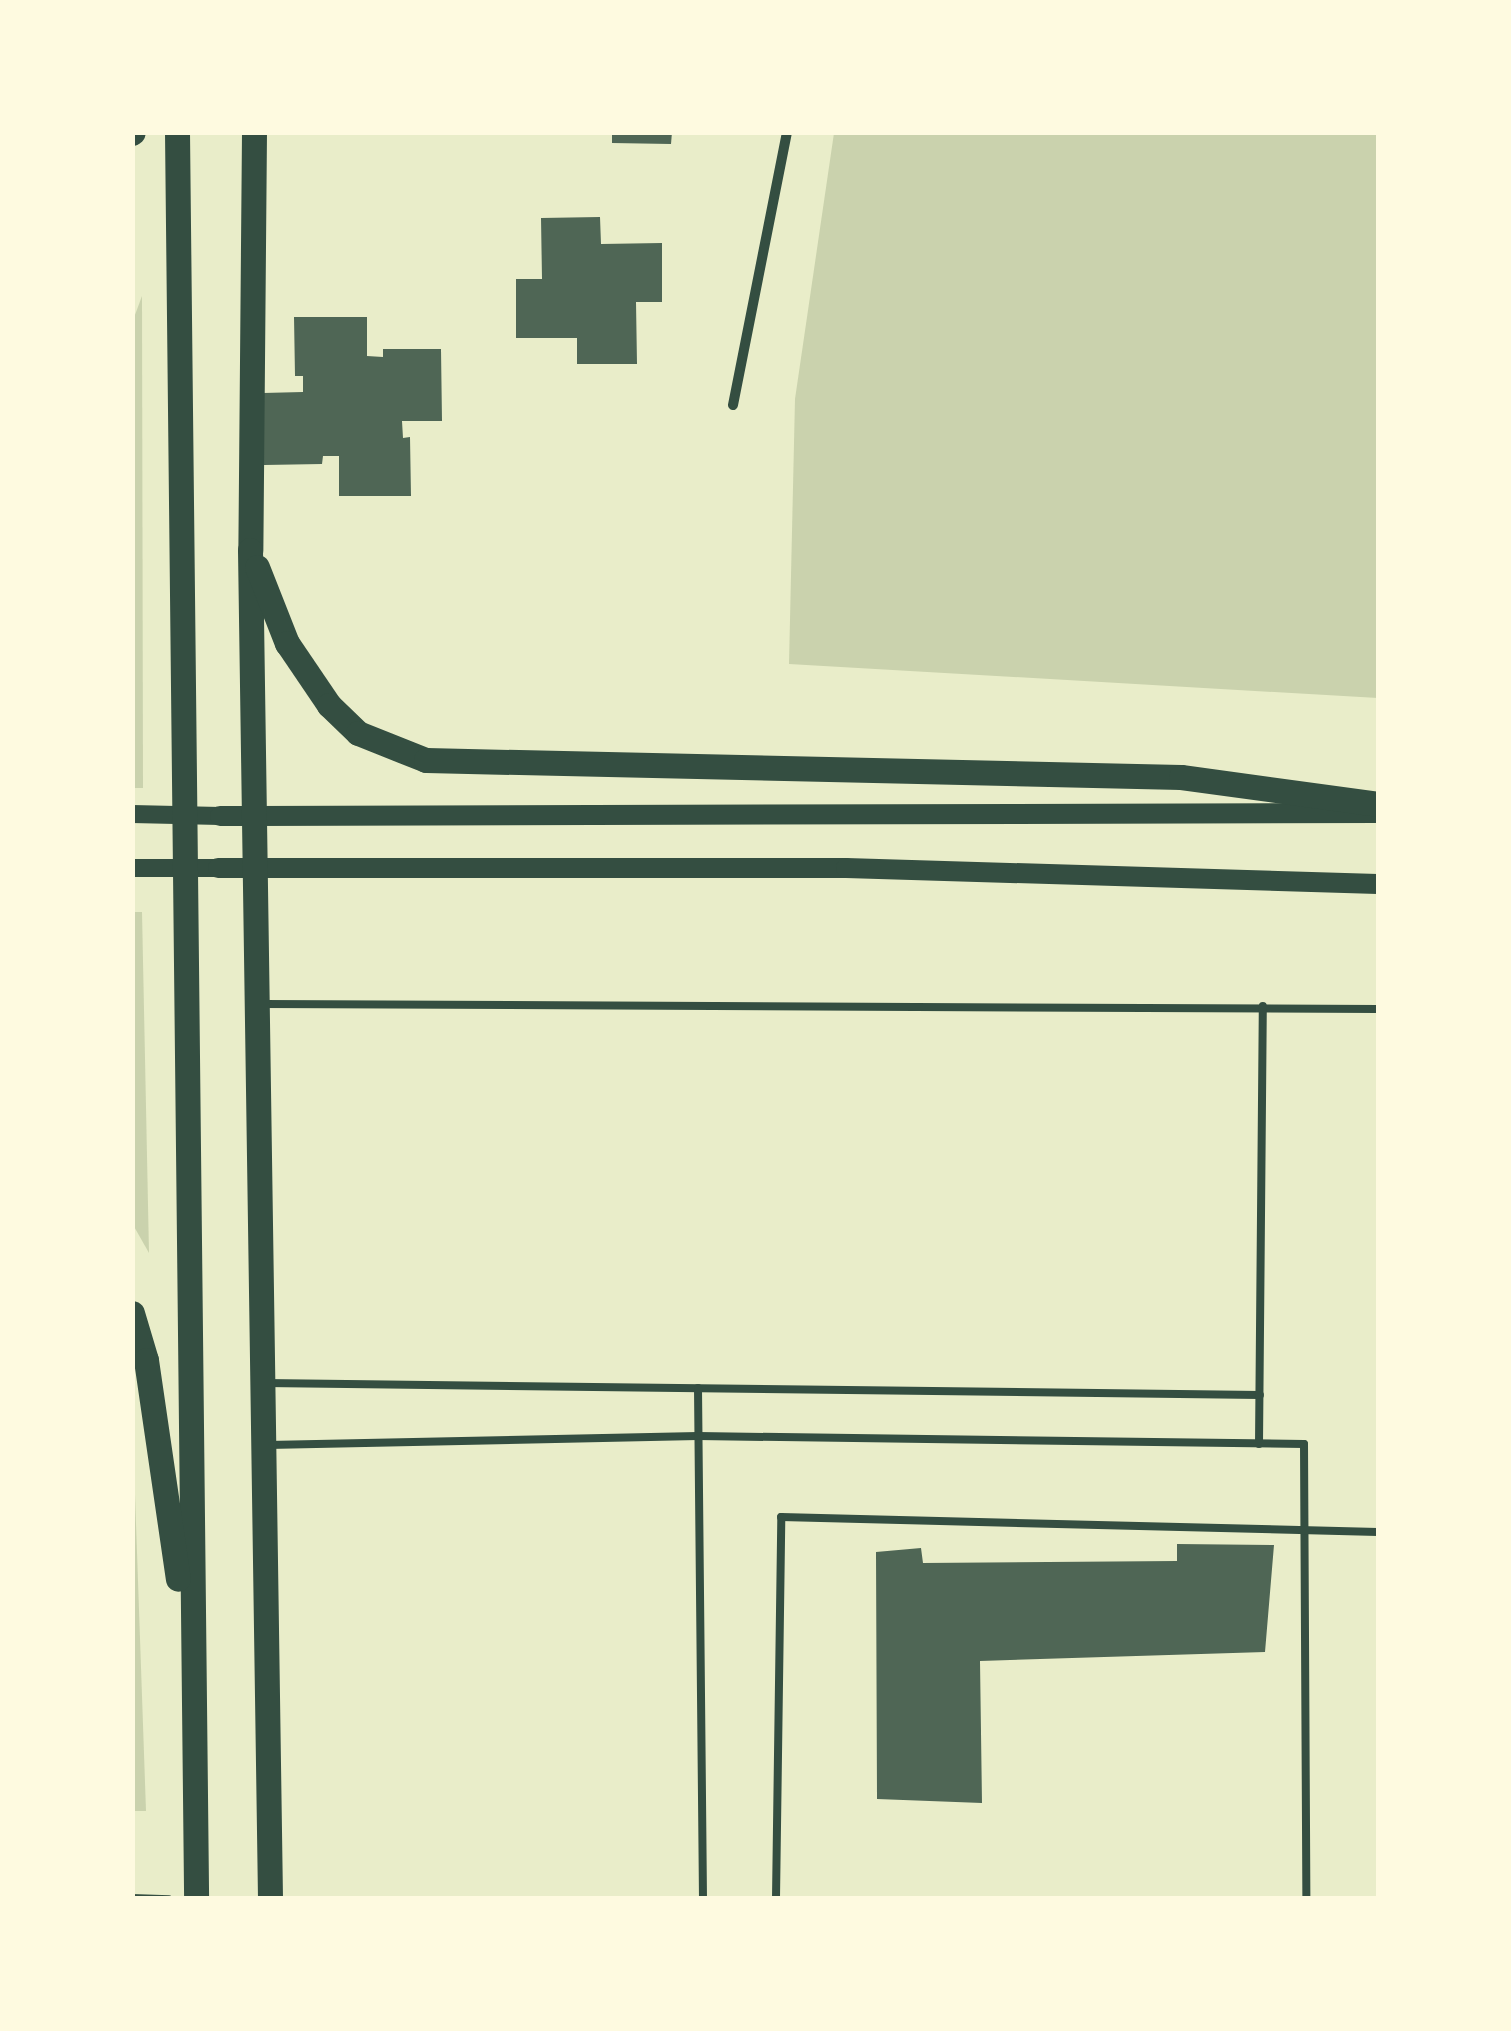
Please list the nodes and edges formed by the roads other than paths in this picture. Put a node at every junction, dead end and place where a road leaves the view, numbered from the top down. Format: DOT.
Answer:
graph roads {
  1 [pos="176,132"];
  2 [pos="254,132"];
  3 [pos="788,132"];
  4 [pos="732,405"];
  5 [pos="250,550"];
  6 [pos="1378,804"];
  7 [pos="1378,813"];
  8 [pos="132,814"];
  9 [pos="220,816"];
  10 [pos="132,868"];
  11 [pos="218,868"];
  12 [pos="1378,884"];
  13 [pos="255,1004"];
  14 [pos="1263,1006"];
  15 [pos="1378,1009"];
  16 [pos="132,1313"];
  17 [pos="259,1383"];
  18 [pos="698,1388"];
  19 [pos="1260,1396"];
  20 [pos="698,1436"];
  21 [pos="1259,1444"];
  22 [pos="259,1445"];
  23 [pos="1304,1530"];
  24 [pos="1378,1532"];
  25 [pos="192,1674"];
  26 [pos="196,1898"];
  27 [pos="270,1898"];
  28 [pos="704,1898"];
  29 [pos="776,1898"];
  30 [pos="1306,1898"];
  1 -- 25 [label="main road"];
  2 -- 5 [label="main road"];
  3 -- 4 [label="street"];
  5 -- 6 [label="main road"];
  5 -- 13 [label="main road"];
  7 -- 9 [label="main road"];
  8 -- 9 [label="street"];
  10 -- 11 [label="street"];
  11 -- 12 [label="main road"];
  13 -- 14 [label="lane"];
  13 -- 17 [label="main road"];
  14 -- 15 [label="lane"];
  14 -- 19 [label="lane"];
  16 -- 25 [label="main road"];
  17 -- 18 [label="lane"];
  17 -- 22 [label="main road"];
  18 -- 19 [label="lane"];
  18 -- 20 [label="lane"];
  19 -- 21 [label="lane"];
  20 -- 21 [label="lane"];
  20 -- 22 [label="lane"];
  20 -- 28 [label="lane"];
  21 -- 23 [label="lane"];
  22 -- 27 [label="main road"];
  23 -- 24 [label="lane"];
  23 -- 29 [label="lane"];
  23 -- 30 [label="lane"];
  25 -- 26 [label="main road"];
}
